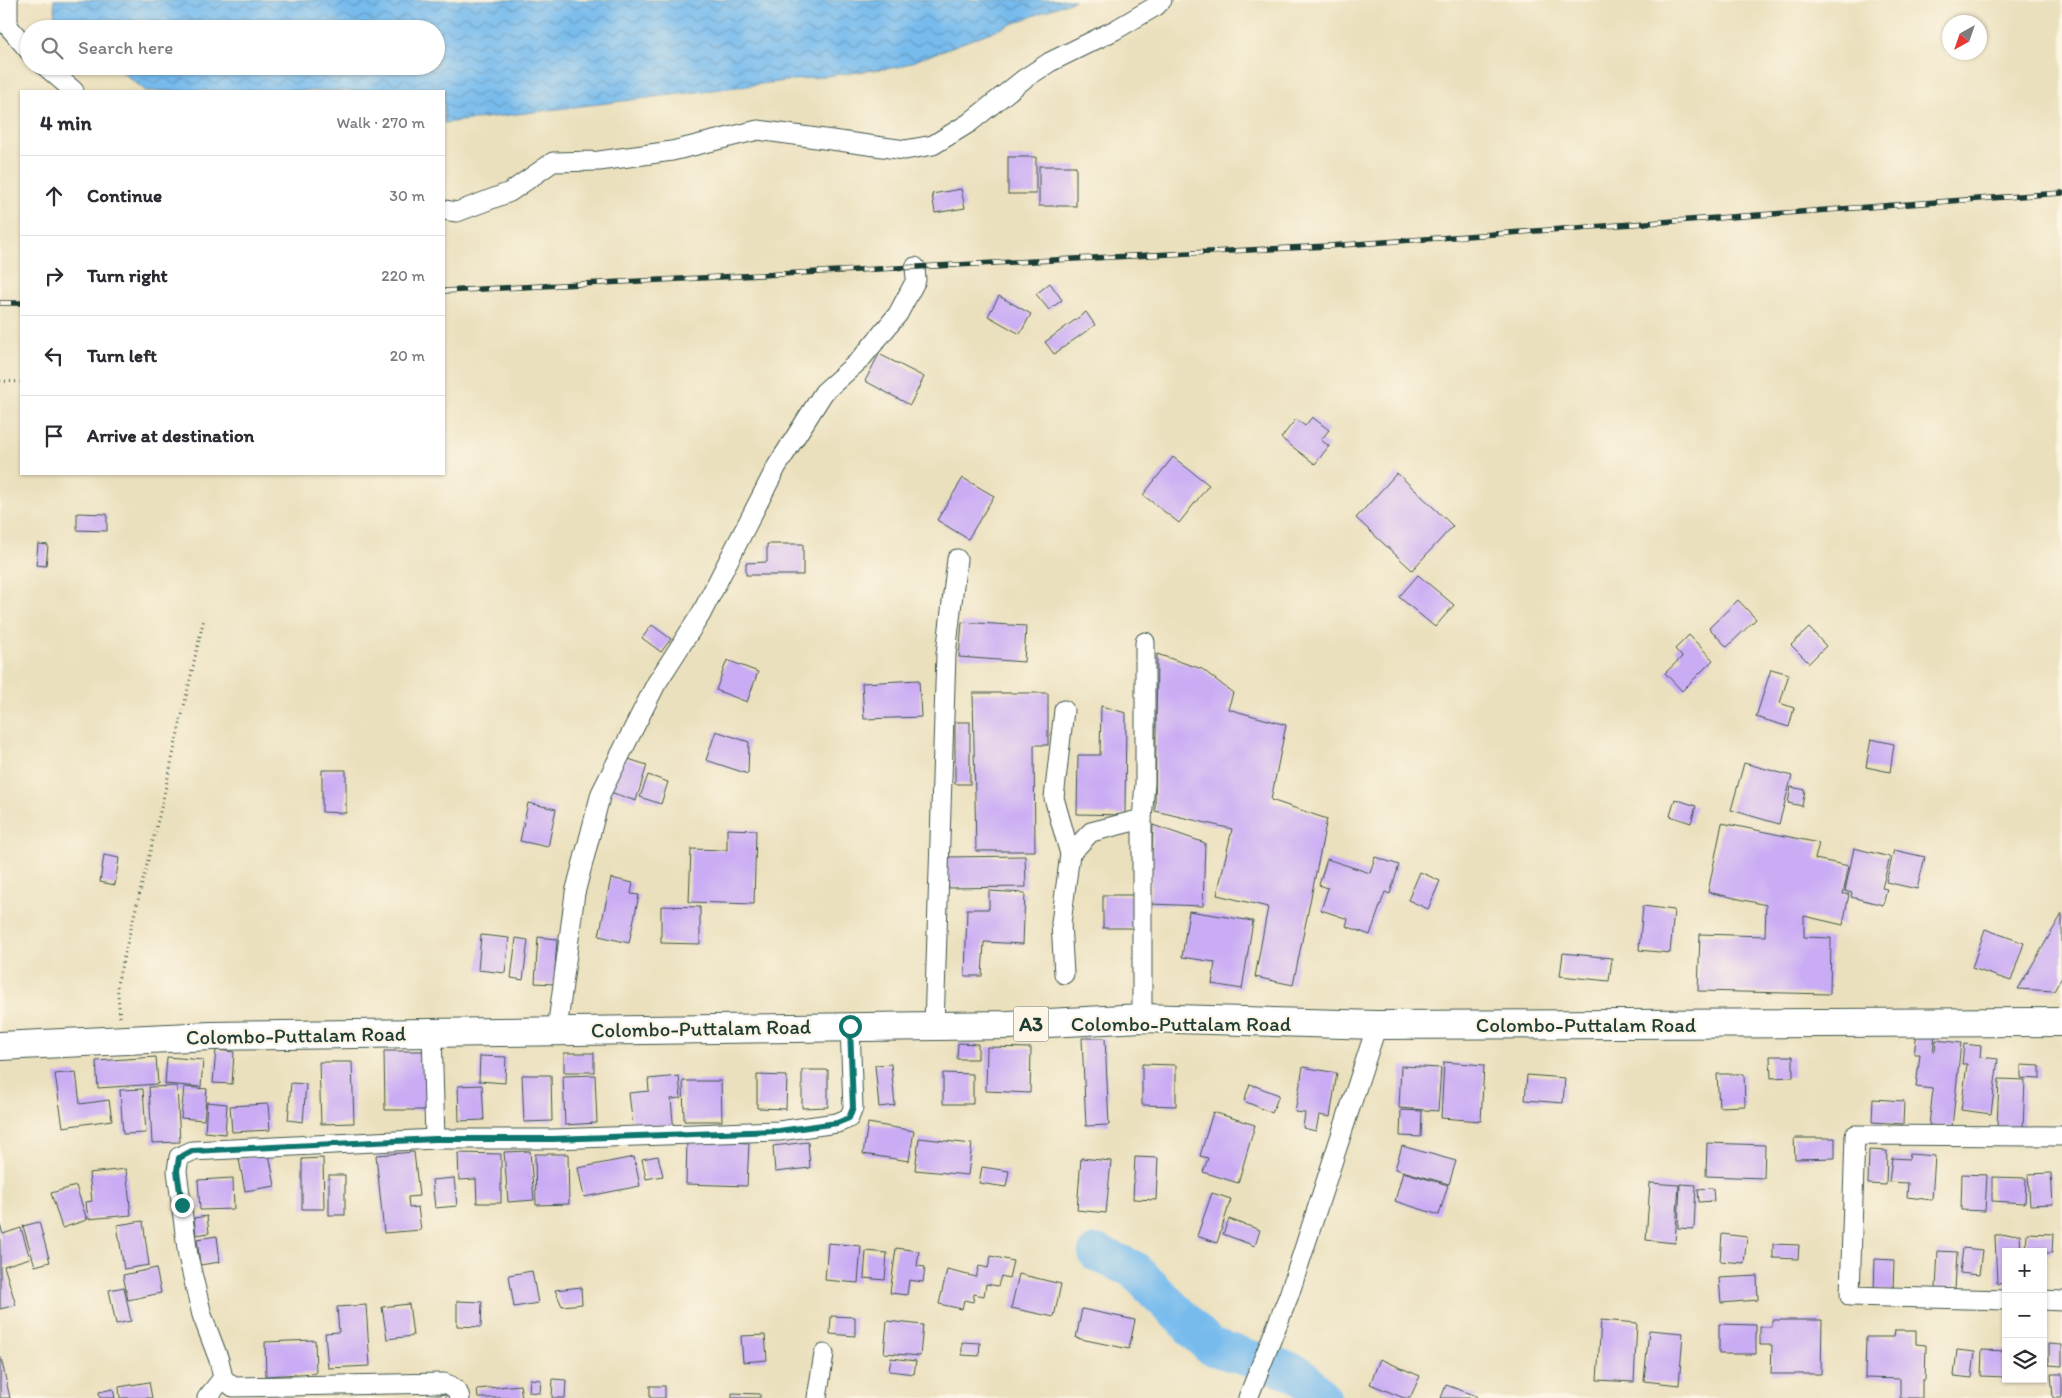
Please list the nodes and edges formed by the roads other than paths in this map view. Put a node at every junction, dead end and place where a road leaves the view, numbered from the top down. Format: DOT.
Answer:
graph roads {
  1 [pos="8,0"];
  2 [pos="1162,0"];
  3 [pos="20,41"];
  4 [pos="55,75"];
  5 [pos="73,90"];
  6 [pos="445,210"];
  7 [pos="915,267"];
  8 [pos="956,559"];
  9 [pos="1145,642"];
  10 [pos="1064,710"];
  11 [pos="1142,819"];
  12 [pos="1070,854"];
  13 [pos="1064,974"];
  14 [pos="1142,1018"];
  15 [pos="2062,1022"];
  16 [pos="1377,1025"];
  17 [pos="850,1026"];
  18 [pos="934,1026"];
  19 [pos="557,1030"];
  20 [pos="432,1032"];
  21 [pos="0,1046"];
  22 [pos="2062,1136"];
  23 [pos="435,1139"];
  24 [pos="2002,1300"];
  25 [pos="2047,1300"];
  26 [pos="2062,1301"];
  27 [pos="824,1354"];
  28 [pos="223,1378"];
  29 [pos="207,1398"];
  30 [pos="460,1398"];
  31 [pos="817,1398"];
  32 [pos="1248,1398"];
  1 -- 3 [label="street"];
  2 -- 6 [label="street"];
  4 -- 5 [label="street"];
  7 -- 19 [label="street"];
  8 -- 18 [label="street"];
  9 -- 11 [label="street"];
  10 -- 12 [label="street"];
  11 -- 12 [label="street"];
  11 -- 14 [label="street"];
  12 -- 13 [label="street"];
  14 -- 16 [label="highway, Colombo-Puttalam Road / A3"];
  14 -- 18 [label="highway, Colombo-Puttalam Road / A3"];
  15 -- 16 [label="highway, Colombo-Puttalam Road / A3"];
  16 -- 32 [label="street"];
  17 -- 18 [label="highway, Colombo-Puttalam Road / A3"];
  17 -- 19 [label="highway, Colombo-Puttalam Road / A3"];
  17 -- 23 [label="street"];
  19 -- 20 [label="highway, Colombo-Puttalam Road / A3"];
  20 -- 21 [label="highway, Colombo-Puttalam Road / A3"];
  20 -- 23 [label="street"];
  22 -- 24 [label="street"];
  23 -- 28 [label="street"];
  25 -- 26 [label="street"];
  27 -- 31 [label="street"];
  28 -- 29 [label="street"];
  28 -- 30 [label="street"];
}
